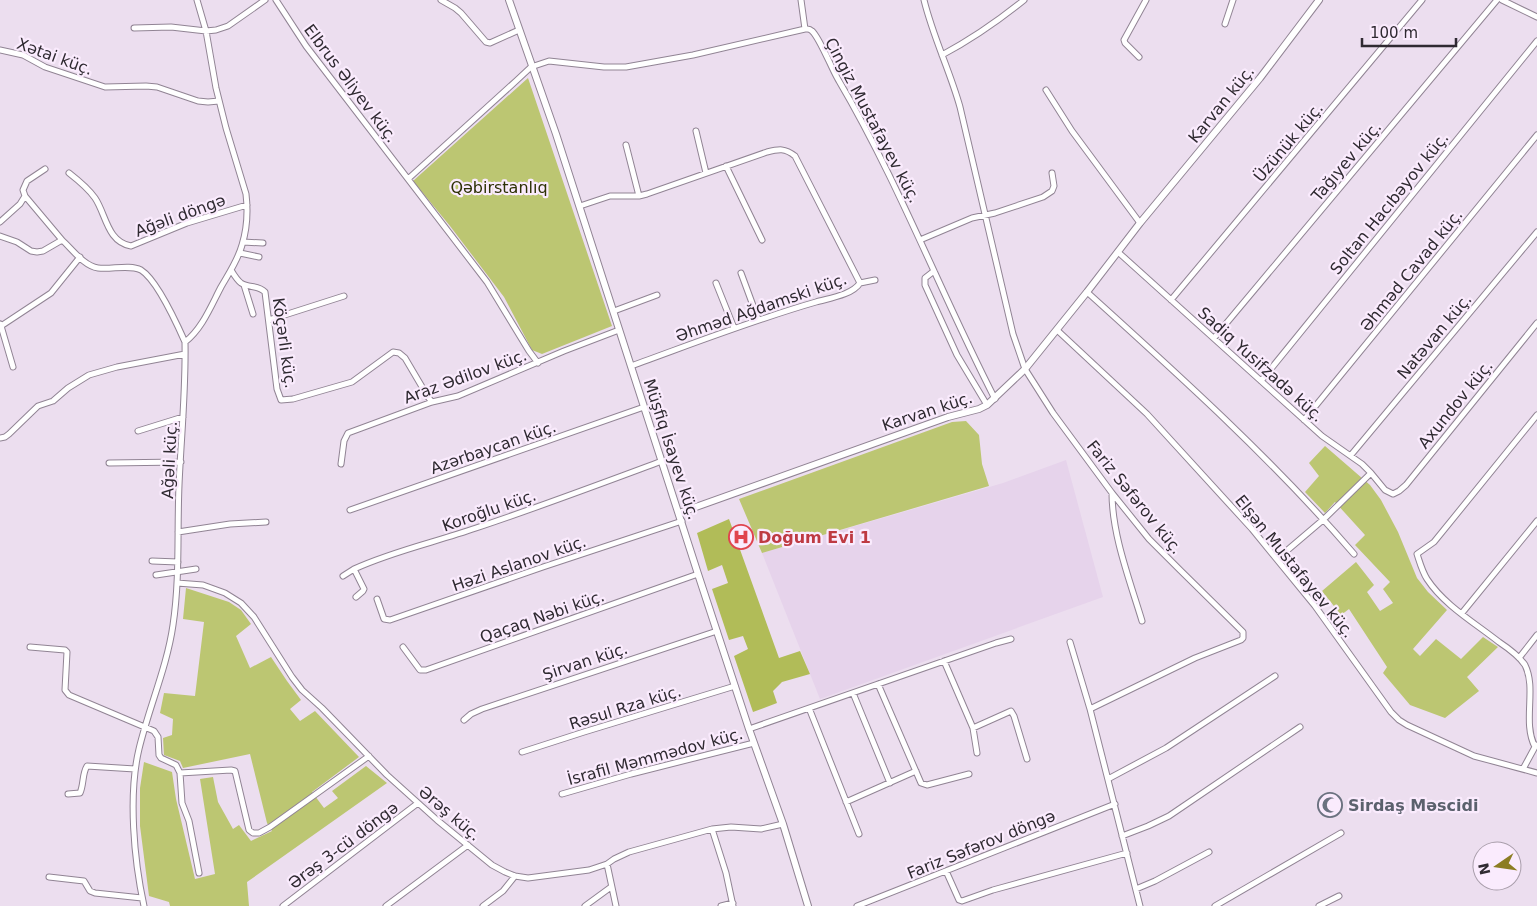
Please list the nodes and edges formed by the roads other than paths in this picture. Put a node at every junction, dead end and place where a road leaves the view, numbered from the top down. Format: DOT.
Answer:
graph roads {
  1 [pos="197,0"];
  2 [pos="265,0"];
  3 [pos="276,0"];
  4 [pos="441,0"];
  5 [pos="509,0"];
  6 [pos="800,0"];
  7 [pos="924,0"];
  8 [pos="1024,0"];
  9 [pos="1146,0"];
  10 [pos="1233,0"];
  11 [pos="1319,0"];
  12 [pos="1422,0"];
  13 [pos="1497,0"];
  14 [pos="1502,0"];
  15 [pos="1537,16"];
  16 [pos="1225,24"];
  17 [pos="134,28"];
  18 [pos="805,28"];
  19 [pos="519,30"];
  20 [pos="206,31"];
  21 [pos="1537,41"];
  22 [pos="0,50"];
  23 [pos="942,55"];
  24 [pos="1139,56"];
  25 [pos="532,67"];
  26 [pos="1046,90"];
  27 [pos="219,101"];
  28 [pos="696,131"];
  29 [pos="1537,136"];
  30 [pos="626,145"];
  31 [pos="726,166"];
  32 [pos="45,168"];
  33 [pos="69,173"];
  34 [pos="706,173"];
  35 [pos="1052,173"];
  36 [pos="408,179"];
  37 [pos="25,196"];
  38 [pos="639,196"];
  39 [pos="247,205"];
  40 [pos="580,206"];
  41 [pos="986,215"];
  42 [pos="0,222"];
  43 [pos="1140,223"];
  44 [pos="1537,232"];
  45 [pos="0,236"];
  46 [pos="62,240"];
  47 [pos="762,240"];
  48 [pos="920,240"];
  49 [pos="243,242"];
  50 [pos="263,243"];
  51 [pos="1118,252"];
  52 [pos="240,253"];
  53 [pos="80,257"];
  54 [pos="259,257"];
  55 [pos="231,270"];
  56 [pos="934,271"];
  57 [pos="741,273"];
  58 [pos="875,280"];
  59 [pos="716,283"];
  60 [pos="860,283"];
  61 [pos="244,285"];
  62 [pos="1088,292"];
  63 [pos="656,295"];
  64 [pos="344,296"];
  65 [pos="1171,300"];
  66 [pos="614,311"];
  67 [pos="253,314"];
  68 [pos="758,319"];
  69 [pos="269,320"];
  70 [pos="1537,323"];
  71 [pos="0,325"];
  72 [pos="734,328"];
  73 [pos="619,330"];
  74 [pos="1057,330"];
  75 [pos="1214,338"];
  76 [pos="185,342"];
  77 [pos="185,354"];
  78 [pos="538,363"];
  79 [pos="631,366"];
  80 [pos="13,367"];
  81 [pos="1026,369"];
  82 [pos="1261,381"];
  83 [pos="995,399"];
  84 [pos="432,402"];
  85 [pos="987,406"];
  86 [pos="644,407"];
  87 [pos="1537,414"];
  88 [pos="183,417"];
  89 [pos="1304,420"];
  90 [pos="138,431"];
  91 [pos="0,438"];
  92 [pos="1350,455"];
  93 [pos="662,461"];
  94 [pos="181,462"];
  95 [pos="109,463"];
  96 [pos="341,464"];
  97 [pos="1371,473"];
  98 [pos="1112,493"];
  99 [pos="1389,493"];
  100 [pos="350,510"];
  101 [pos="679,513"];
  102 [pos="1324,519"];
  103 [pos="682,521"];
  104 [pos="1537,521"];
  105 [pos="266,522"];
  106 [pos="178,532"];
  107 [pos="1354,554"];
  108 [pos="1277,559"];
  109 [pos="152,561"];
  110 [pos="178,562"];
  111 [pos="196,569"];
  112 [pos="354,570"];
  113 [pos="177,572"];
  114 [pos="698,574"];
  115 [pos="156,575"];
  116 [pos="343,576"];
  117 [pos="177,583"];
  118 [pos="356,597"];
  119 [pos="377,600"];
  120 [pos="1462,613"];
  121 [pos="1142,620"];
  122 [pos="717,631"];
  123 [pos="1537,635"];
  124 [pos="1011,639"];
  125 [pos="1070,642"];
  126 [pos="30,647"];
  127 [pos="403,647"];
  128 [pos="1519,658"];
  129 [pos="944,661"];
  130 [pos="1275,676"];
  131 [pos="878,684"];
  132 [pos="735,686"];
  133 [pos="853,692"];
  134 [pos="809,708"];
  135 [pos="1090,709"];
  136 [pos="464,720"];
  137 [pos="145,727"];
  138 [pos="1300,727"];
  139 [pos="973,728"];
  140 [pos="750,729"];
  141 [pos="754,743"];
  142 [pos="1536,746"];
  143 [pos="522,752"];
  144 [pos="977,754"];
  145 [pos="369,756"];
  146 [pos="1026,759"];
  147 [pos="1523,769"];
  148 [pos="136,770"];
  149 [pos="916,771"];
  150 [pos="1537,772"];
  151 [pos="180,773"];
  152 [pos="969,774"];
  153 [pos="1108,779"];
  154 [pos="890,783"];
  155 [pos="68,794"];
  156 [pos="562,794"];
  157 [pos="846,802"];
  158 [pos="418,803"];
  159 [pos="1114,804"];
  160 [pos="783,824"];
  161 [pos="712,829"];
  162 [pos="1341,833"];
  163 [pos="858,834"];
  164 [pos="1122,836"];
  165 [pos="468,845"];
  166 [pos="1209,852"];
  167 [pos="1126,853"];
  168 [pos="607,864"];
  169 [pos="946,871"];
  170 [pos="198,872"];
  171 [pos="515,876"];
  172 [pos="50,878"];
  173 [pos="611,887"];
  174 [pos="1136,889"];
  175 [pos="1339,896"];
  176 [pos="142,898"];
  177 [pos="733,904"];
  178 [pos="144,906"];
  179 [pos="283,906"];
  180 [pos="386,906"];
  181 [pos="483,906"];
  182 [pos="586,906"];
  183 [pos="616,906"];
  184 [pos="721,906"];
  185 [pos="808,906"];
  186 [pos="857,906"];
  187 [pos="1140,906"];
  188 [pos="1215,906"];
  189 [pos="1319,906"];
  1 -- 20 [label="street"];
  2 -- 20 [label="street"];
  3 -- 36 [label="street, Elbrus Əliyev küç."];
  4 -- 19 [label="street"];
  5 -- 19 [label="street, Müşfiq İsayev küç."];
  6 -- 18 [label="street"];
  7 -- 23 [label="street, Fariz Səfərov küç."];
  8 -- 23 [label="street"];
  9 -- 24 [label="street"];
  10 -- 16 [label="street"];
  11 -- 43 [label="street, Karvan küç."];
  12 -- 65 [label="street, Üzünük küç."];
  13 -- 75 [label="street, Tağıyev küç."];
  14 -- 15 [label="street"];
  17 -- 20 [label="street"];
  18 -- 25 [label="street, Çingiz Mustafayev küç."];
  18 -- 48 [label="street, Çingiz Mustafayev küç."];
  19 -- 25 [label="street, Müşfiq İsayev küç."];
  20 -- 27 [label="street"];
  21 -- 82 [label="street, Soltan Hacıbəyov küç."];
  22 -- 27 [label="street, Xətai küç."];
  23 -- 41 [label="street, Fariz Səfərov küç."];
  25 -- 36 [label="street"];
  25 -- 40 [label="street, Müşfiq İsayev küç."];
  26 -- 43 [label="street"];
  27 -- 39 [label="street"];
  28 -- 34 [label="street"];
  29 -- 89 [label="street, Əhməd Cavad küç."];
  30 -- 38 [label="street"];
  31 -- 34 [label="street, Əhməd Ağdamski küç."];
  31 -- 47 [label="street"];
  31 -- 60 [label="street, Əhməd Ağdamski küç."];
  32 -- 37 [label="street"];
  33 -- 39 [label="street, Ağəli döngə"];
  34 -- 38 [label="street, Əhməd Ağdamski küç."];
  35 -- 41 [label="street"];
  36 -- 78 [label="street, Elbrus Əliyev küç."];
  37 -- 42 [label="street"];
  37 -- 46 [label="street"];
  38 -- 40 [label="street, Əhməd Ağdamski küç."];
  39 -- 49 [label="street"];
  40 -- 66 [label="street, Müşfiq İsayev küç."];
  41 -- 48 [label="street"];
  41 -- 81 [label="street, Fariz Səfərov küç."];
  43 -- 51 [label="street, Karvan küç."];
  44 -- 92 [label="street, Natəvan küç."];
  45 -- 46 [label="street"];
  46 -- 53 [label="street"];
  48 -- 56 [label="street, Çingiz Mustafayev küç."];
  49 -- 50 [label="street"];
  49 -- 52 [label="street"];
  51 -- 62 [label="street, Karvan küç."];
  51 -- 65 [label="street, Sadiq Yusifzadə küç."];
  52 -- 54 [label="street"];
  52 -- 55 [label="street"];
  53 -- 71 [label="street"];
  53 -- 76 [label="street"];
  55 -- 61 [label="street, Köçərli küç."];
  55 -- 76 [label="street"];
  56 -- 83 [label="street, Çingiz Mustafayev küç."];
  56 -- 85 [label="street"];
  57 -- 68 [label="street"];
  58 -- 60 [label="street"];
  59 -- 72 [label="street"];
  60 -- 68 [label="street, Əhməd Ağdamski küç."];
  61 -- 67 [label="street"];
  61 -- 69 [label="street, Köçərli küç."];
  62 -- 74 [label="street, Karvan küç."];
  62 -- 102 [label="street"];
  63 -- 66 [label="street"];
  64 -- 69 [label="street"];
  65 -- 75 [label="street, Sadiq Yusifzadə küç."];
  66 -- 73 [label="street, Müşfiq İsayev küç."];
  68 -- 72 [label="street, Əhməd Ağdamski küç."];
  69 -- 84 [label="street, Köçərli küç."];
  70 -- 99 [label="street, Axundov küç."];
  71 -- 80 [label="street"];
  72 -- 79 [label="street, Əhməd Ağdamski küç."];
  73 -- 78 [label="street, Araz Ədilov küç."];
  73 -- 79 [label="street, Müşfiq İsayev küç."];
  74 -- 81 [label="street, Karvan küç."];
  74 -- 108 [label="street, Elşən Mustafayev küç."];
  75 -- 82 [label="street, Sadiq Yusifzadə küç."];
  76 -- 77 [label="street, Ağəli küç."];
  77 -- 88 [label="street, Ağəli küç."];
  77 -- 91 [label="street"];
  78 -- 84 [label="street, Araz Ədilov küç."];
  79 -- 86 [label="street, Müşfiq İsayev küç."];
  81 -- 83 [label="street, Karvan küç."];
  81 -- 98 [label="street, Fariz Səfərov küç."];
  82 -- 89 [label="street, Sadiq Yusifzadə küç."];
  83 -- 85 [label="street, Karvan küç."];
  84 -- 96 [label="street, Araz Ədilov küç."];
  85 -- 101 [label="street, Karvan küç."];
  86 -- 93 [label="street, Müşfiq İsayev küç."];
  86 -- 100 [label="street, Azərbaycan küç."];
  87 -- 120 [label="street"];
  88 -- 90 [label="street"];
  88 -- 94 [label="street, Ağəli küç."];
  89 -- 92 [label="street, Sadiq Yusifzadə küç."];
  92 -- 97 [label="street, Sadiq Yusifzadə küç."];
  93 -- 101 [label="street, Müşfiq İsayev küç."];
  93 -- 112 [label="street, Koroğlu küç."];
  94 -- 95 [label="street"];
  94 -- 106 [label="street, Ağəli küç."];
  97 -- 99 [label="street, Sadiq Yusifzadə küç."];
  97 -- 102 [label="street"];
  98 -- 121 [label="street"];
  98 -- 135 [label="street, Fariz Səfərov küç."];
  101 -- 103 [label="street, Müşfiq İsayev küç."];
  102 -- 107 [label="street"];
  102 -- 108 [label="street"];
  103 -- 114 [label="street, Müşfiq İsayev küç."];
  103 -- 119 [label="street, Həzi Aslanov küç."];
  104 -- 120 [label="street"];
  105 -- 106 [label="street"];
  106 -- 110 [label="street, Ağəli küç."];
  108 -- 147 [label="street, Elşən Mustafayev küç."];
  109 -- 110 [label="street"];
  110 -- 113 [label="street, Ağəli küç."];
  111 -- 113 [label="street"];
  112 -- 116 [label="street, Koroğlu küç."];
  112 -- 118 [label="street"];
  113 -- 115 [label="street"];
  113 -- 117 [label="street, Ağəli küç."];
  114 -- 122 [label="street, Müşfiq İsayev küç."];
  114 -- 127 [label="street, Qaçaq Nəbi küç."];
  117 -- 137 [label="street, Ağəli küç."];
  117 -- 145 [label="street, Ərəş küç."];
  120 -- 128 [label="street"];
  122 -- 132 [label="street, Müşfiq İsayev küç."];
  122 -- 136 [label="street, Şirvan küç."];
  123 -- 128 [label="street"];
  124 -- 129 [label="street"];
  125 -- 135 [label="street"];
  126 -- 137 [label="street"];
  128 -- 142 [label="street"];
  129 -- 131 [label="street"];
  129 -- 139 [label="street"];
  130 -- 153 [label="street"];
  131 -- 133 [label="street"];
  131 -- 149 [label="street"];
  132 -- 140 [label="street, Müşfiq İsayev küç."];
  132 -- 143 [label="street, Rəsul Rza küç."];
  133 -- 134 [label="street"];
  133 -- 154 [label="street"];
  134 -- 140 [label="street"];
  134 -- 157 [label="street"];
  135 -- 153 [label="street"];
  137 -- 148 [label="street, Ağəli küç."];
  137 -- 151 [label="street"];
  138 -- 164 [label="street"];
  139 -- 144 [label="street"];
  139 -- 146 [label="street"];
  140 -- 141 [label="street, Müşfiq İsayev küç."];
  141 -- 156 [label="street, İsrafil Məmmədov küç."];
  141 -- 160 [label="street, Müşfiq İsayev küç."];
  142 -- 147 [label="street"];
  145 -- 151 [label="street"];
  145 -- 158 [label="street, Ərəş küç."];
  147 -- 150 [label="street, Elşən Mustafayev küç."];
  148 -- 155 [label="street"];
  148 -- 176 [label="street, Ağəli küç."];
  149 -- 152 [label="street"];
  149 -- 154 [label="street"];
  151 -- 170 [label="street"];
  153 -- 159 [label="street"];
  154 -- 157 [label="street"];
  157 -- 163 [label="street"];
  158 -- 165 [label="street, Ərəş küç."];
  158 -- 179 [label="street, Ərəş 3-cü döngə"];
  159 -- 164 [label="street"];
  159 -- 169 [label="street, Fariz Səfərov döngə"];
  160 -- 161 [label="street, Ərəş küç."];
  160 -- 185 [label="street, Müşfiq İsayev küç."];
  161 -- 168 [label="street, Ərəş küç."];
  161 -- 177 [label="street"];
  162 -- 188 [label="street"];
  164 -- 167 [label="street"];
  165 -- 171 [label="street, Ərəş küç."];
  165 -- 180 [label="street"];
  166 -- 174 [label="street"];
  167 -- 169 [label="street"];
  167 -- 174 [label="street"];
  168 -- 171 [label="street, Ərəş küç."];
  168 -- 173 [label="street"];
  169 -- 186 [label="street, Fariz Səfərov döngə"];
  171 -- 181 [label="street"];
  172 -- 176 [label="street"];
  173 -- 182 [label="street"];
  173 -- 183 [label="street"];
  174 -- 187 [label="street"];
  175 -- 189 [label="street"];
  176 -- 178 [label="street, Ağəli küç."];
  177 -- 184 [label="street"];
}
